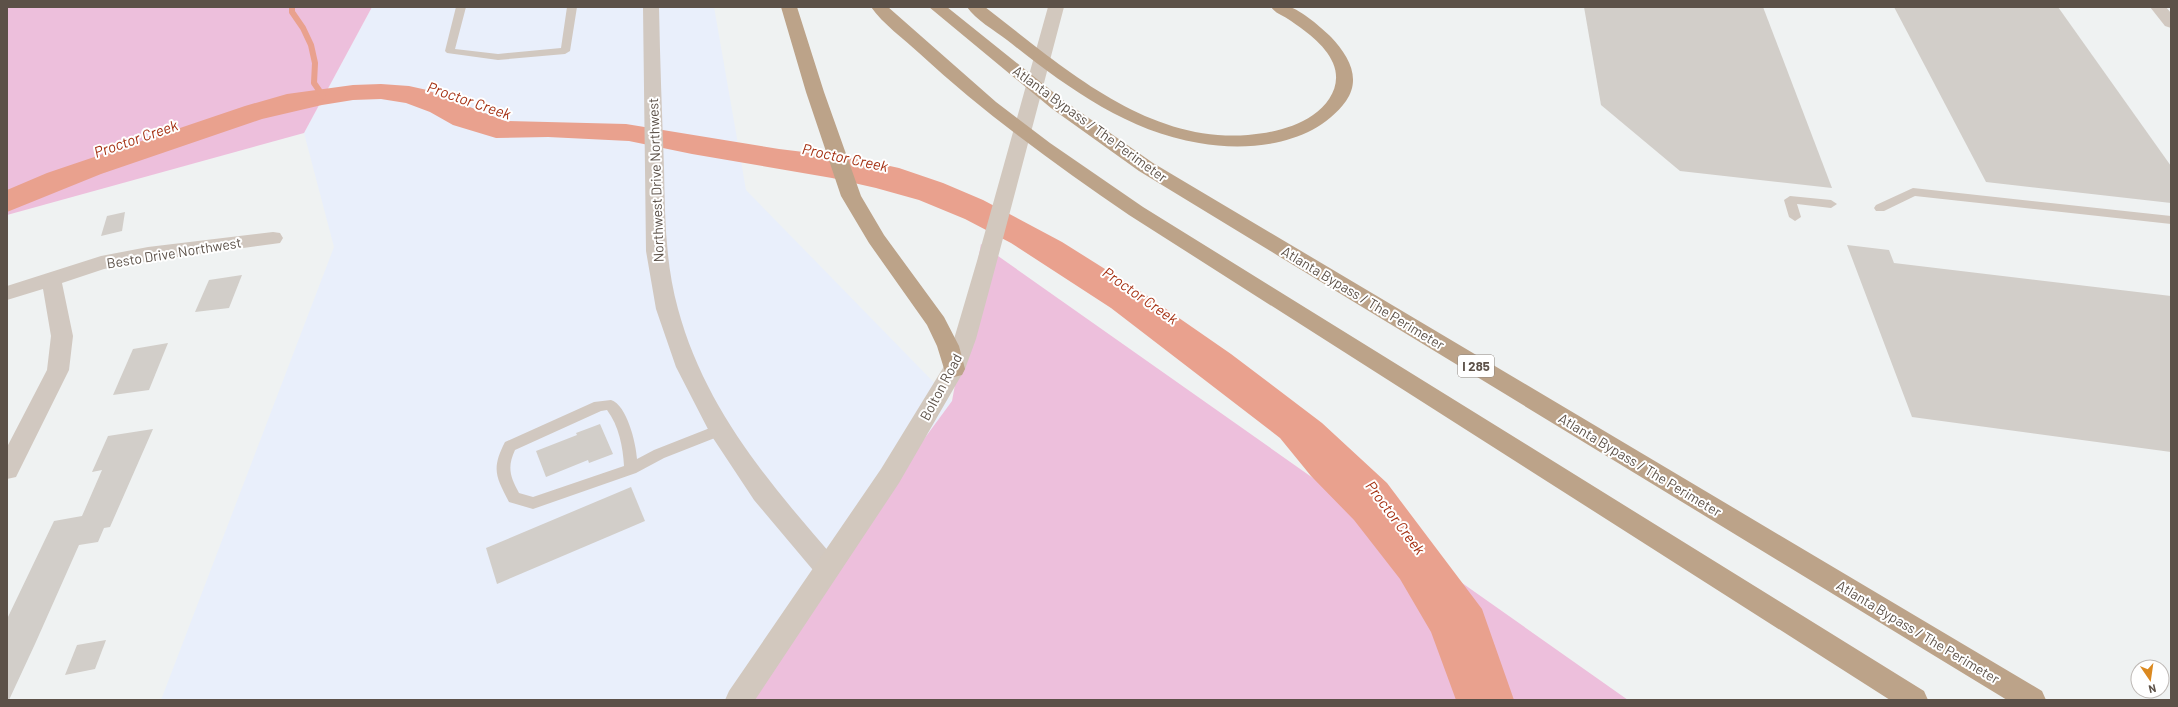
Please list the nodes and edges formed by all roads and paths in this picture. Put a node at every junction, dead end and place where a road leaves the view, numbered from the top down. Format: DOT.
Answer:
graph roads {
  1 [pos="461,7"];
  2 [pos="572,7"];
  3 [pos="652,7"];
  4 [pos="789,7"];
  5 [pos="879,7"];
  6 [pos="937,7"];
  7 [pos="975,7"];
  8 [pos="1279,7"];
  9 [pos="1055,11"];
  10 [pos="1831,204"];
  11 [pos="1880,208"];
  12 [pos="1796,217"];
  13 [pos="2171,220"];
  14 [pos="273,238"];
  15 [pos="51,278"];
  16 [pos="7,293"];
  17 [pos="954,369"];
  18 [pos="720,430"];
  19 [pos="631,469"];
  20 [pos="7,470"];
  21 [pos="827,568"];
  22 [pos="739,700"];
  23 [pos="1914,700"];
  24 [pos="2032,700"];
  1 -- 2 [label="lane"];
  3 -- 18 [label="street, Northwest Drive Northwest"];
  4 -- 17 [label="highway"];
  5 -- 23 [label="highway"];
  6 -- 24 [label="highway, Atlanta Bypass / The Perimeter / I 285"];
  7 -- 8 [label="highway"];
  9 -- 17 [label="main road, Bolton Road"];
  10 -- 12 [label="lane"];
  11 -- 13 [label="lane"];
  14 -- 15 [label="street, Besto Drive Northwest"];
  15 -- 16 [label="street, Besto Drive Northwest"];
  15 -- 20 [label="street"];
  17 -- 21 [label="main road, Bolton Road"];
  18 -- 19 [label="lane"];
  18 -- 21 [label="street, Northwest Drive Northwest"];
  19 -- 19 [label="lane"];
  21 -- 22 [label="main road, Bolton Road"];
}
